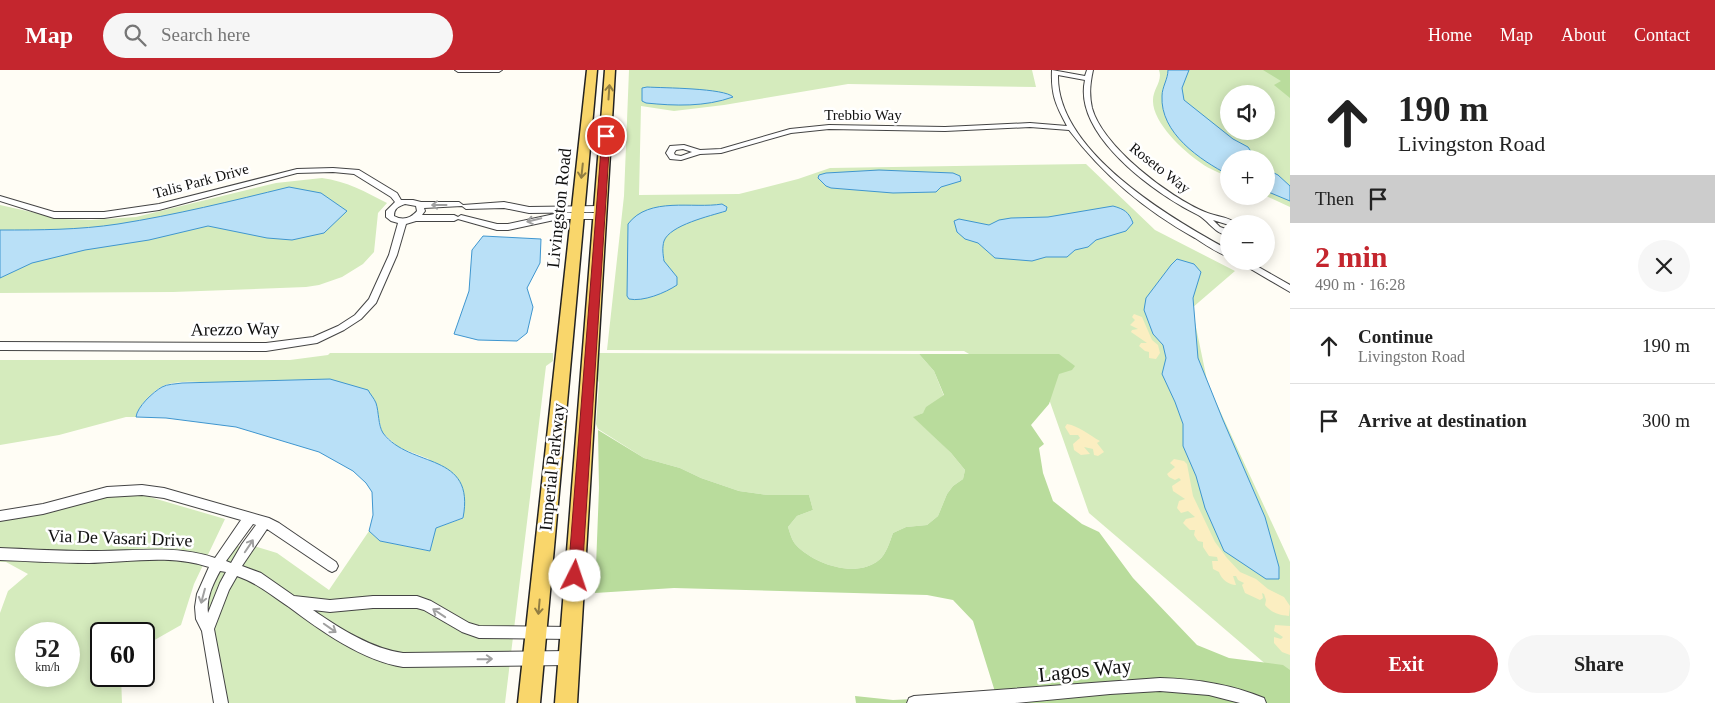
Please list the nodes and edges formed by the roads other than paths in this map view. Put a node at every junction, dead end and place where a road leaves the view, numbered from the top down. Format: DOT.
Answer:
graph roads {
  1 [pos="458,70"];
  2 [pos="499,70"];
  3 [pos="592,70"];
  4 [pos="610,70"];
  5 [pos="1090,70"];
  6 [pos="1054,72"];
  7 [pos="1087,80"];
  8 [pos="1070,125"];
  9 [pos="699,152"];
  10 [pos="0,198"];
  11 [pos="400,203"];
  12 [pos="420,205"];
  13 [pos="481,206"];
  14 [pos="578,212"];
  15 [pos="600,212"];
  16 [pos="1203,215"];
  17 [pos="416,218"];
  18 [pos="1220,219"];
  19 [pos="402,222"];
  20 [pos="478,222"];
  21 [pos="1220,232"];
  22 [pos="1220,249"];
  23 [pos="1257,270"];
  24 [pos="1290,289"];
  25 [pos="0,346"];
  26 [pos="564,350"];
  27 [pos="0,516"];
  28 [pos="250,518"];
  29 [pos="265,522"];
  30 [pos="0,554"];
  31 [pos="218,565"];
  32 [pos="332,566"];
  33 [pos="234,570"];
  34 [pos="290,600"];
  35 [pos="208,629"];
  36 [pos="536,633"];
  37 [pos="571,633"];
  38 [pos="534,658"];
  39 [pos="569,658"];
  40 [pos="221,703"];
  41 [pos="529,703"];
  42 [pos="566,703"];
  43 [pos="914,703"];
  44 [pos="1259,703"];
  1 -- 2 [label="street"];
  3 -- 14 [label="main road, Livingston Road, one-way"];
  15 -- 4 [label="main road, one-way"];
  5 -- 7 [label="street, Roseto Way"];
  6 -- 7 [label="street"];
  6 -- 8 [label="street"];
  7 -- 16 [label="street, Roseto Way"];
  8 -- 9 [label="street, Trebbio Way"];
  8 -- 22 [label="street"];
  10 -- 11 [label="street, Talis Park Drive"];
  11 -- 12 [label="street"];
  11 -- 19 [label="street"];
  13 -- 12 [label="street, one-way"];
  12 -- 17 [label="street"];
  13 -- 14 [label="street"];
  13 -- 20 [label="street"];
  14 -- 15 [label="street"];
  14 -- 20 [label="street, one-way"];
  14 -- 26 [label="main road, Livingston Road"];
  15 -- 37 [label="main road, Imperial Parkway"];
  16 -- 18 [label="street, Roseto Way"];
  16 -- 21 [label="street, Roseto Way"];
  17 -- 19 [label="street"];
  17 -- 20 [label="street"];
  19 -- 25 [label="street, Arezzo Way"];
  23 -- 24 [label="street"];
  26 -- 36 [label="main road, Imperial Parkway, one-way"];
  27 -- 28 [label="street"];
  28 -- 29 [label="street"];
  28 -- 31 [label="street"];
  29 -- 32 [label="street"];
  33 -- 29 [label="street, one-way"];
  30 -- 31 [label="street, Via De Vasari Drive"];
  31 -- 33 [label="street, Via De Vasari Drive"];
  31 -- 35 [label="street, one-way"];
  33 -- 34 [label="street, Via De Vasari Drive"];
  33 -- 35 [label="street"];
  36 -- 34 [label="street, Via De Vasari Drive, one-way"];
  34 -- 38 [label="street, Via De Vasari Drive, one-way"];
  35 -- 40 [label="street"];
  36 -- 37 [label="street, Via De Vasari Drive"];
  36 -- 38 [label="main road, Imperial Parkway"];
  37 -- 39 [label="main road, Imperial Parkway"];
  38 -- 39 [label="street, Via De Vasari Drive"];
  38 -- 41 [label="main road, Imperial Parkway"];
  39 -- 42 [label="main road, Imperial Parkway"];
  43 -- 44 [label="street, Lagos Way"];
}
